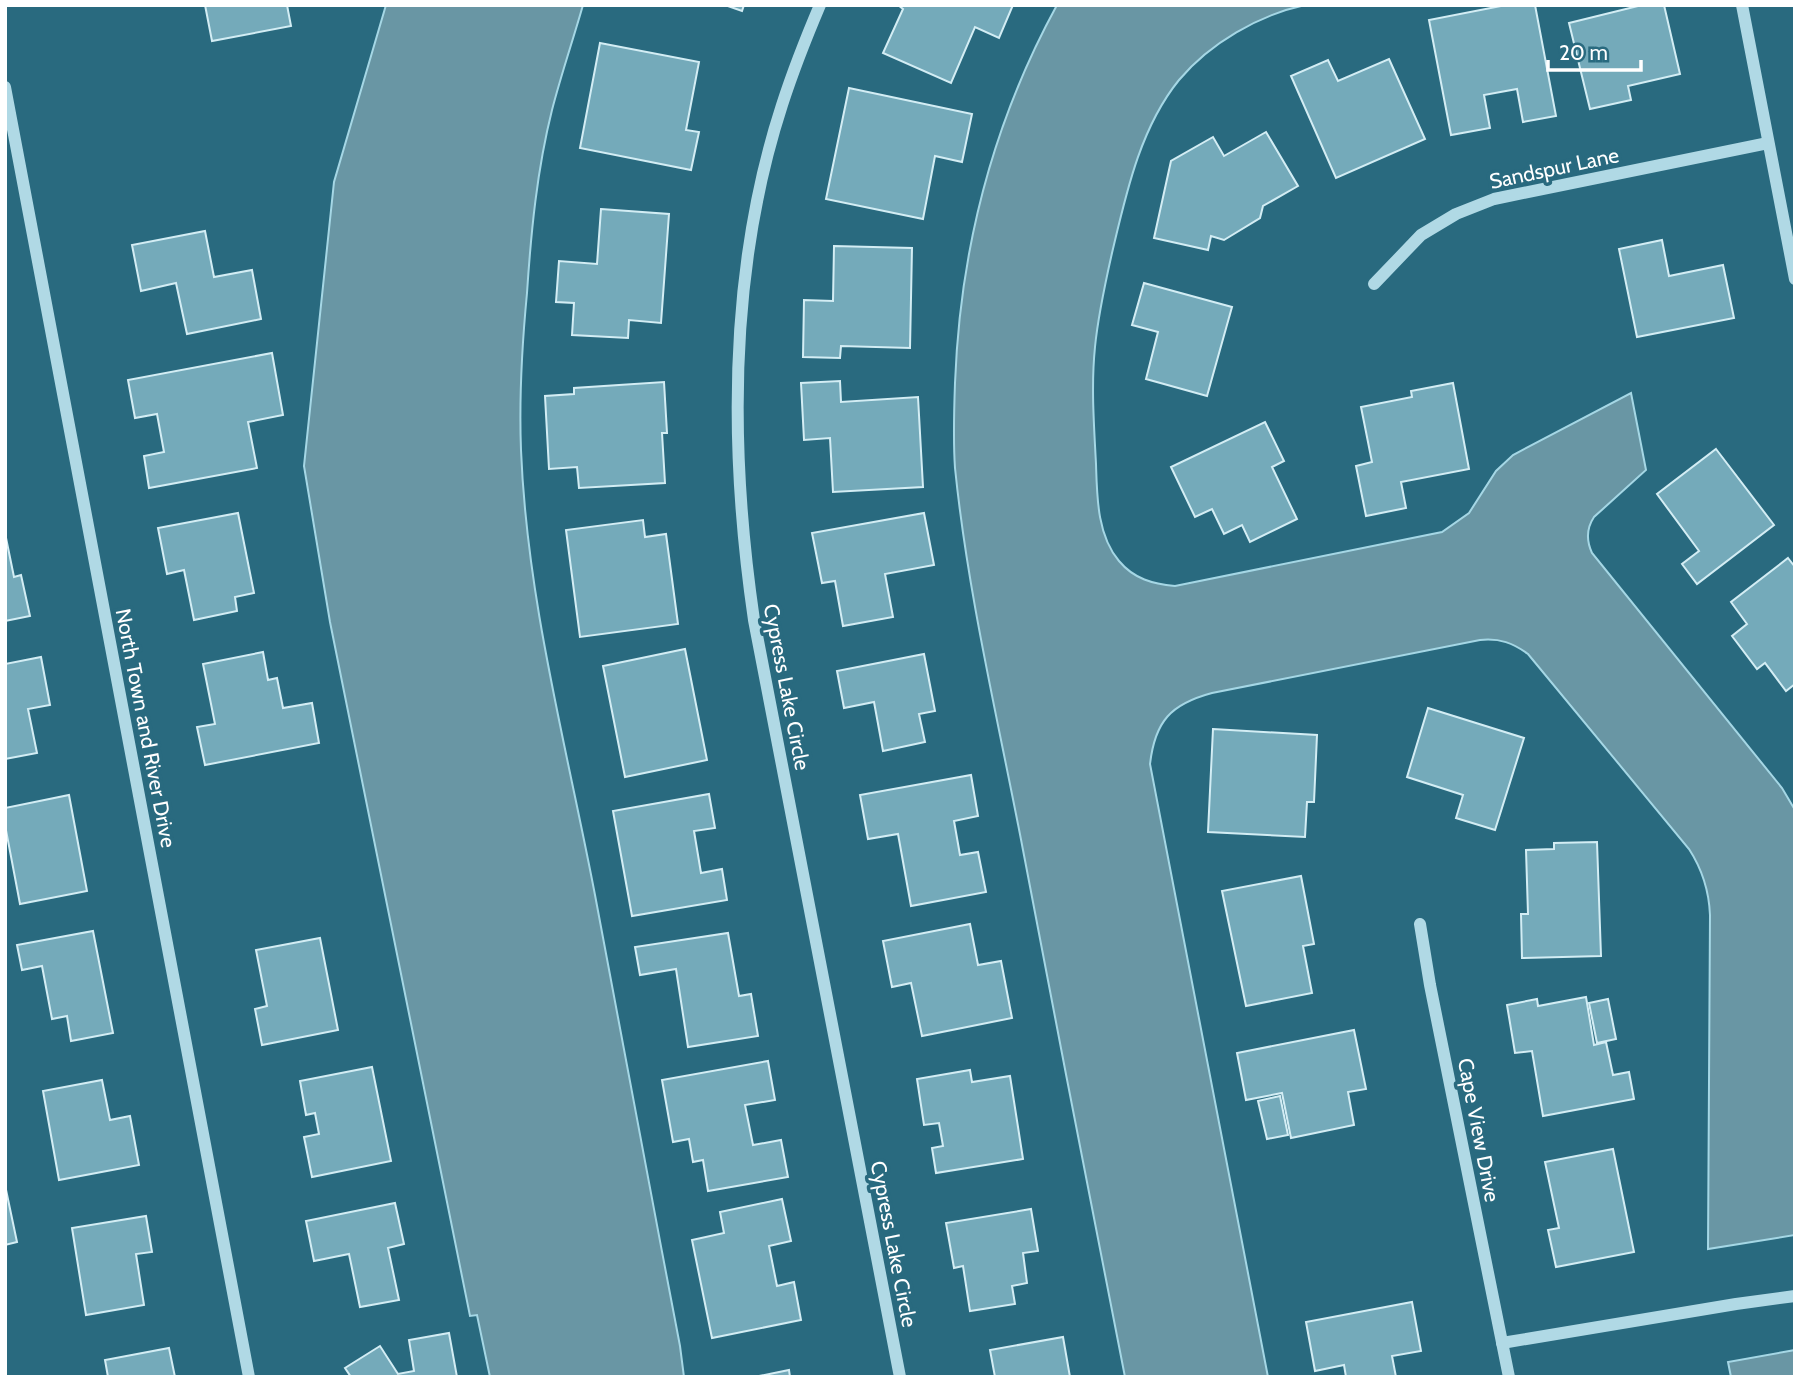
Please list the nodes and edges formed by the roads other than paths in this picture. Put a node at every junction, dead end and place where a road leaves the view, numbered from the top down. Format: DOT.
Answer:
graph roads {
  1 [pos="820,5"];
  2 [pos="1742,5"];
  3 [pos="5,87"];
  4 [pos="1768,143"];
  5 [pos="1795,279"];
  6 [pos="1374,284"];
  7 [pos="1420,923"];
  8 [pos="1795,1296"];
  9 [pos="1502,1343"];
  10 [pos="249,1377"];
  11 [pos="900,1377"];
  12 [pos="1508,1377"];
  1 -- 11 [label="street, Cypress Lake Circle"];
  2 -- 4 [label="street"];
  3 -- 10 [label="street, North Town and River Drive"];
  4 -- 5 [label="street"];
  4 -- 6 [label="street, Sandspur Lane"];
  7 -- 9 [label="street, Cape View Drive"];
  8 -- 9 [label="street"];
  9 -- 12 [label="street, Cape View Drive"];
}
